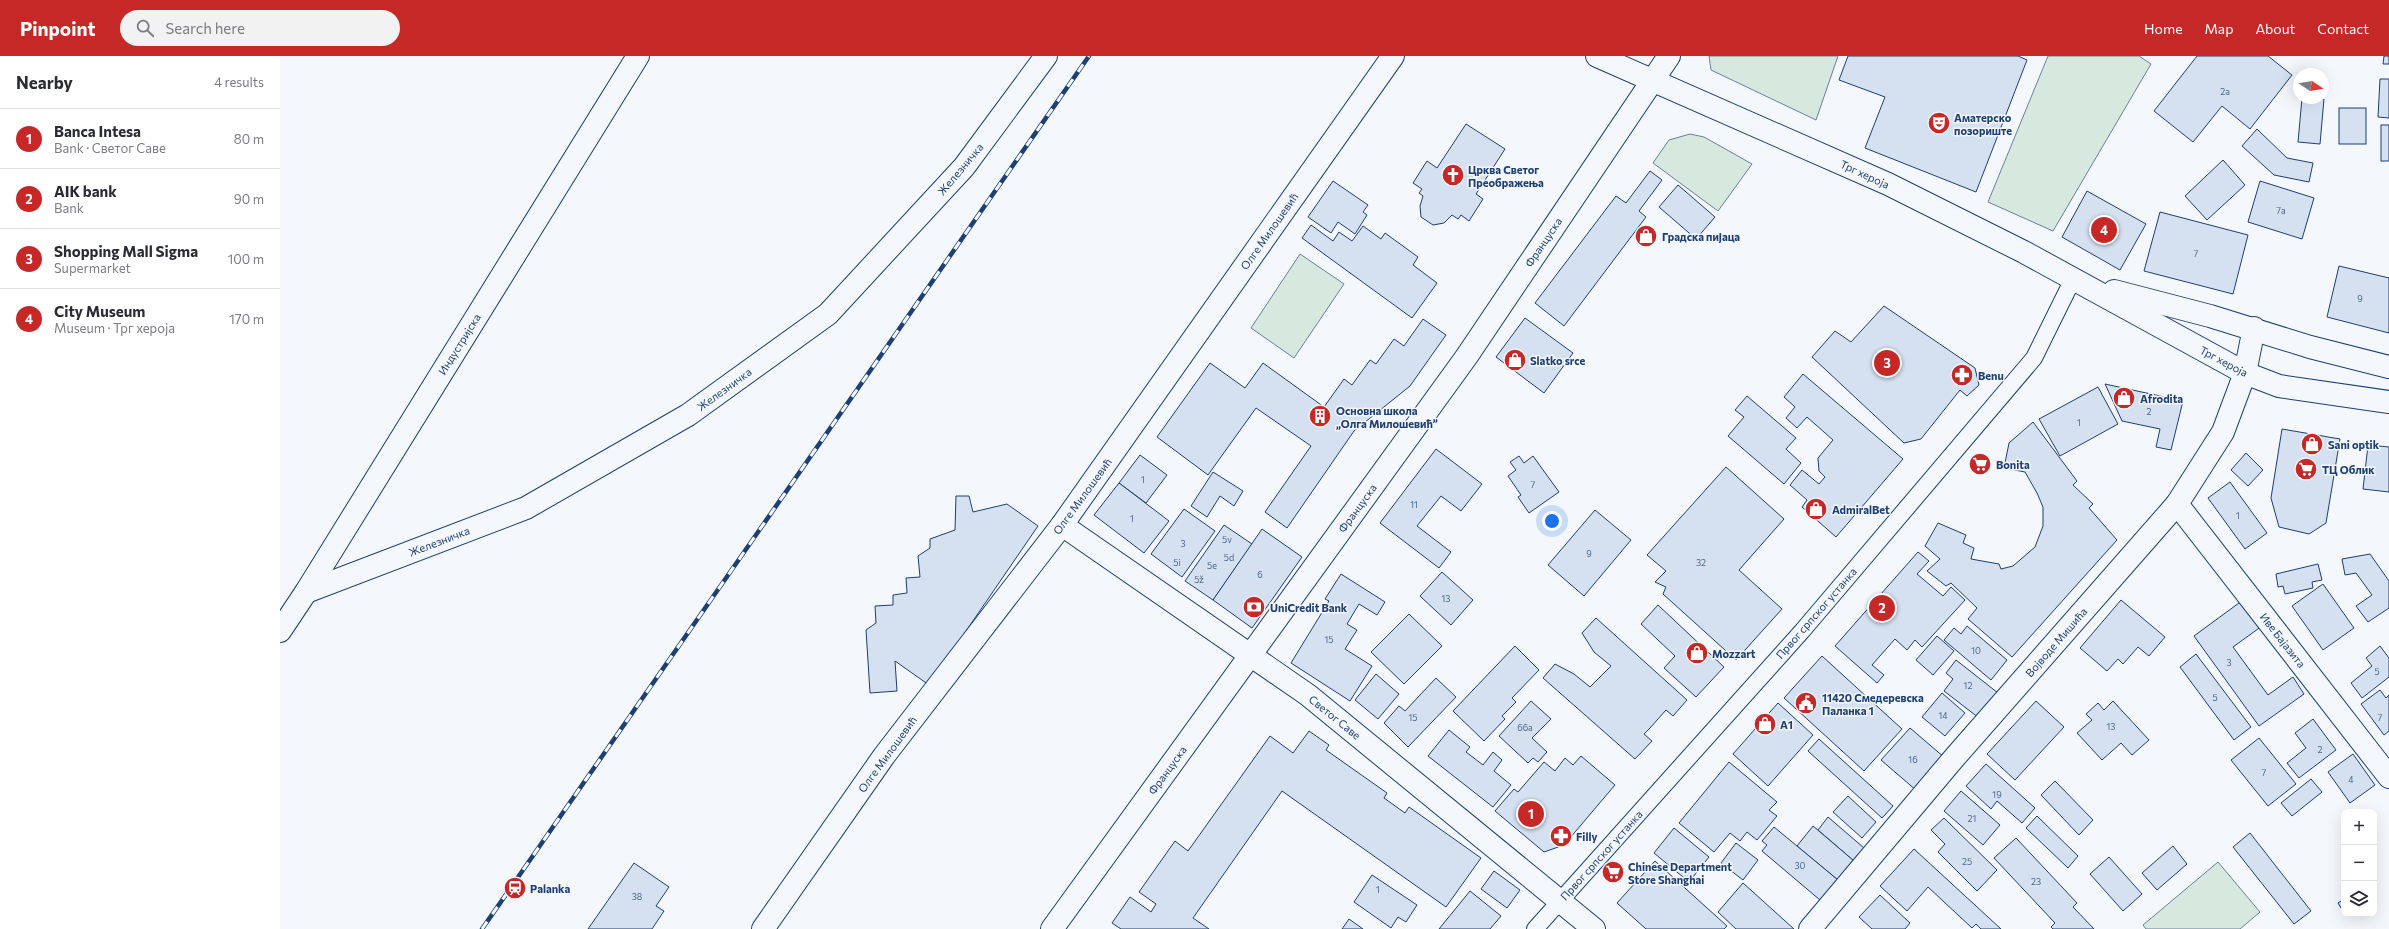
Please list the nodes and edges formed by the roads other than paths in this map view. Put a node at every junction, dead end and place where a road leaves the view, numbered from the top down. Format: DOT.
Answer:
graph roads {
  1 [pos="638,56"];
  2 [pos="1046,56"];
  3 [pos="1393,56"];
  4 [pos="1597,56"];
  5 [pos="1669,56"];
  6 [pos="1653,79"];
  7 [pos="2073,279"];
  8 [pos="2254,328"];
  9 [pos="2389,367"];
  10 [pos="2245,373"];
  11 [pos="2389,402"];
  12 [pos="2177,504"];
  13 [pos="1062,525"];
  14 [pos="306,592"];
  15 [pos="280,631"];
  16 [pos="1251,655"];
  17 [pos="2389,777"];
  18 [pos="1560,900"];
  19 [pos="763,929"];
  20 [pos="1052,929"];
  21 [pos="1535,929"];
  22 [pos="1594,929"];
  23 [pos="1810,929"];
  1 -- 14 [label="street, Индустријска"];
  2 -- 14 [label="street, Железничка"];
  3 -- 13 [label="street, Олге Милошевић"];
  4 -- 6 [label="street, Трг хероја"];
  5 -- 6 [label="street, Француска"];
  6 -- 7 [label="street, Трг хероја"];
  6 -- 16 [label="street, Француска"];
  7 -- 8 [label="street, Трг хероја"];
  7 -- 10 [label="street, Трг хероја"];
  7 -- 18 [label="street, Првог српског устанка"];
  8 -- 9 [label="street, Трг хероја"];
  8 -- 10 [label="street, Војводе Мишића"];
  10 -- 11 [label="street, Трг хероја"];
  10 -- 12 [label="street, Војводе Мишића"];
  12 -- 17 [label="street, Иве Бајазита"];
  12 -- 23 [label="street, Војводе Мишића"];
  13 -- 16 [label="street, Светог Саве"];
  13 -- 19 [label="street, Олге Милошевић"];
  14 -- 15 [label="street, Индустријска"];
  16 -- 18 [label="street, Светог Саве"];
  16 -- 20 [label="street, Француска"];
  18 -- 21 [label="street, Првог српског устанка"];
  18 -- 22 [label="street, Светог Саве"];
}
